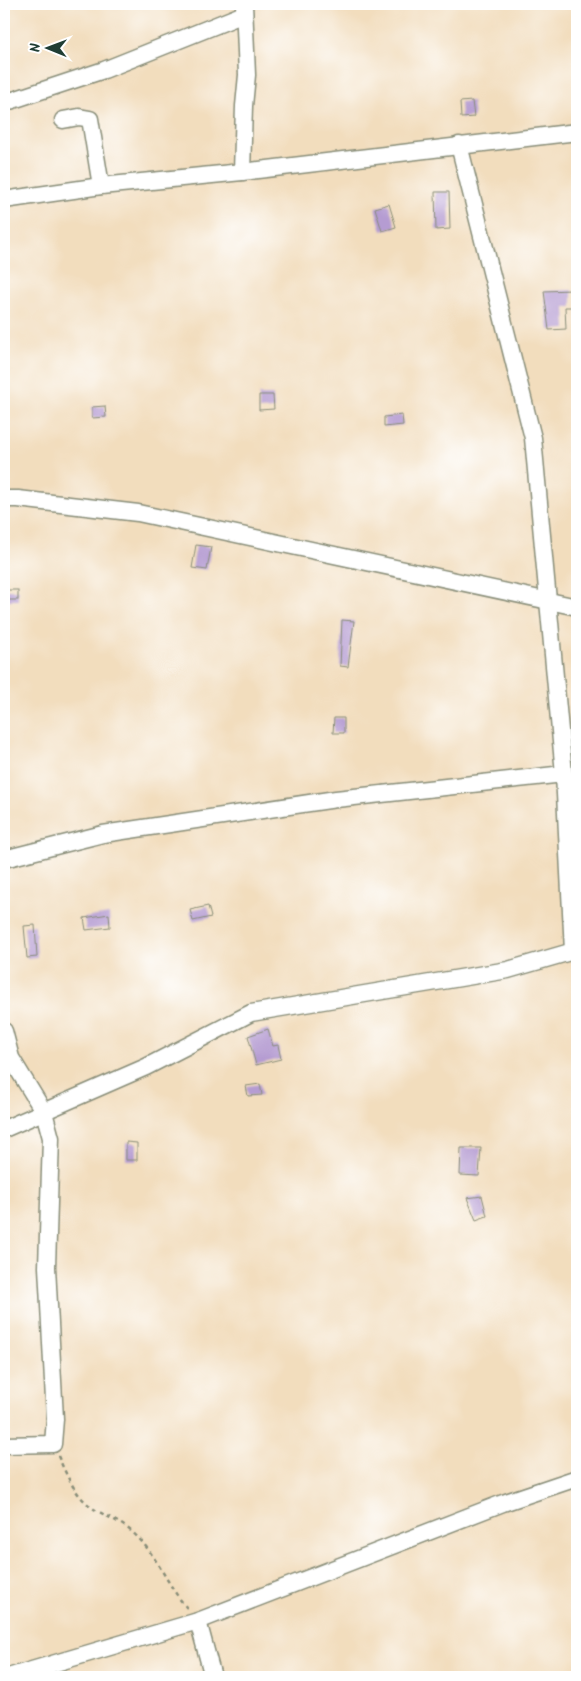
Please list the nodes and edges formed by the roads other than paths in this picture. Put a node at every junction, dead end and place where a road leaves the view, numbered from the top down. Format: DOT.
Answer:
graph roads {
  1 [pos="244,9"];
  2 [pos="4,103"];
  3 [pos="63,120"];
  4 [pos="577,132"];
  5 [pos="459,146"];
  6 [pos="242,172"];
  7 [pos="101,186"];
  8 [pos="4,200"];
  9 [pos="4,499"];
  10 [pos="548,601"];
  11 [pos="577,607"];
  12 [pos="564,774"];
  13 [pos="4,859"];
  14 [pos="575,951"];
  15 [pos="4,1031"];
  16 [pos="44,1112"];
  17 [pos="4,1129"];
  18 [pos="4,1445"];
  19 [pos="577,1478"];
  20 [pos="198,1621"];
  21 [pos="8,1677"];
  22 [pos="213,1677"];
  1 -- 2 [label="street"];
  1 -- 6 [label="street"];
  3 -- 7 [label="street"];
  4 -- 5 [label="street"];
  5 -- 6 [label="street"];
  5 -- 10 [label="street"];
  6 -- 7 [label="street"];
  7 -- 8 [label="street"];
  9 -- 10 [label="street"];
  10 -- 11 [label="street"];
  10 -- 12 [label="street"];
  12 -- 13 [label="street"];
  12 -- 14 [label="street"];
  14 -- 16 [label="street"];
  15 -- 16 [label="street"];
  16 -- 17 [label="street"];
  16 -- 18 [label="street"];
  19 -- 20 [label="street"];
  20 -- 21 [label="street"];
  20 -- 22 [label="street"];
}
